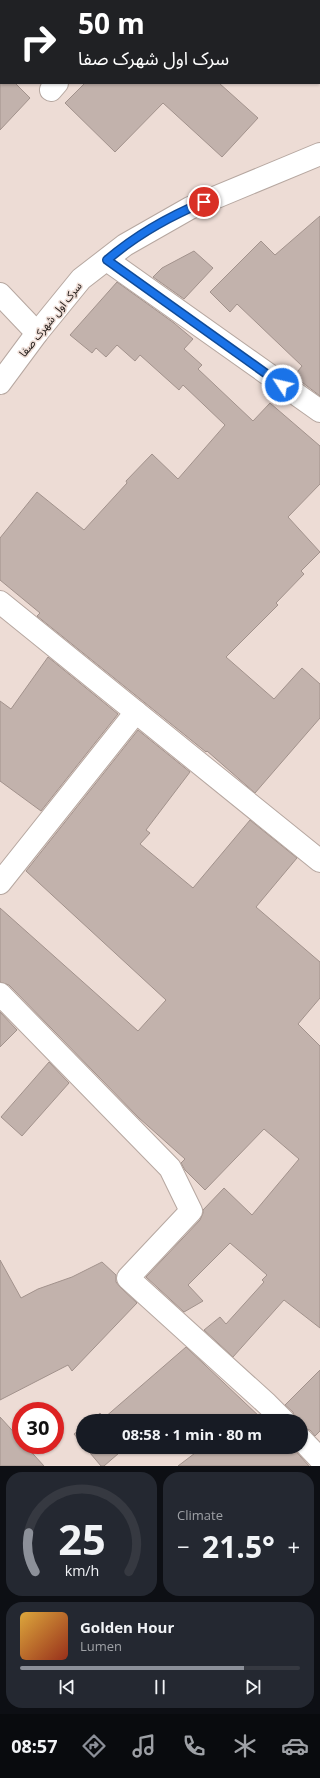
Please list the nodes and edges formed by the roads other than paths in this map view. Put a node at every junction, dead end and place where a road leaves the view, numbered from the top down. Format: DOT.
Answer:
graph roads {
  1 [pos="320,154"];
  2 [pos="107,260"];
  3 [pos="0,294"];
  4 [pos="37,333"];
  5 [pos="0,382"];
  6 [pos="320,411"];
  7 [pos="0,602"];
  8 [pos="136,712"];
  9 [pos="320,861"];
  10 [pos="0,883"];
  11 [pos="0,994"];
  12 [pos="277,1414"];
  13 [pos="308,1446"];
  14 [pos="320,1459"];
  1 -- 2 [label="street, سرک اول شهرک صفا"];
  2 -- 4 [label="street, سرک اول شهرک صفا"];
  2 -- 6 [label="street"];
  3 -- 4 [label="street"];
  4 -- 5 [label="street, سرک اول شهرک صفا"];
  7 -- 8 [label="street"];
  8 -- 9 [label="street"];
  8 -- 10 [label="street"];
  11 -- 12 [label="street"];
  13 -- 14 [label="street"];
}
